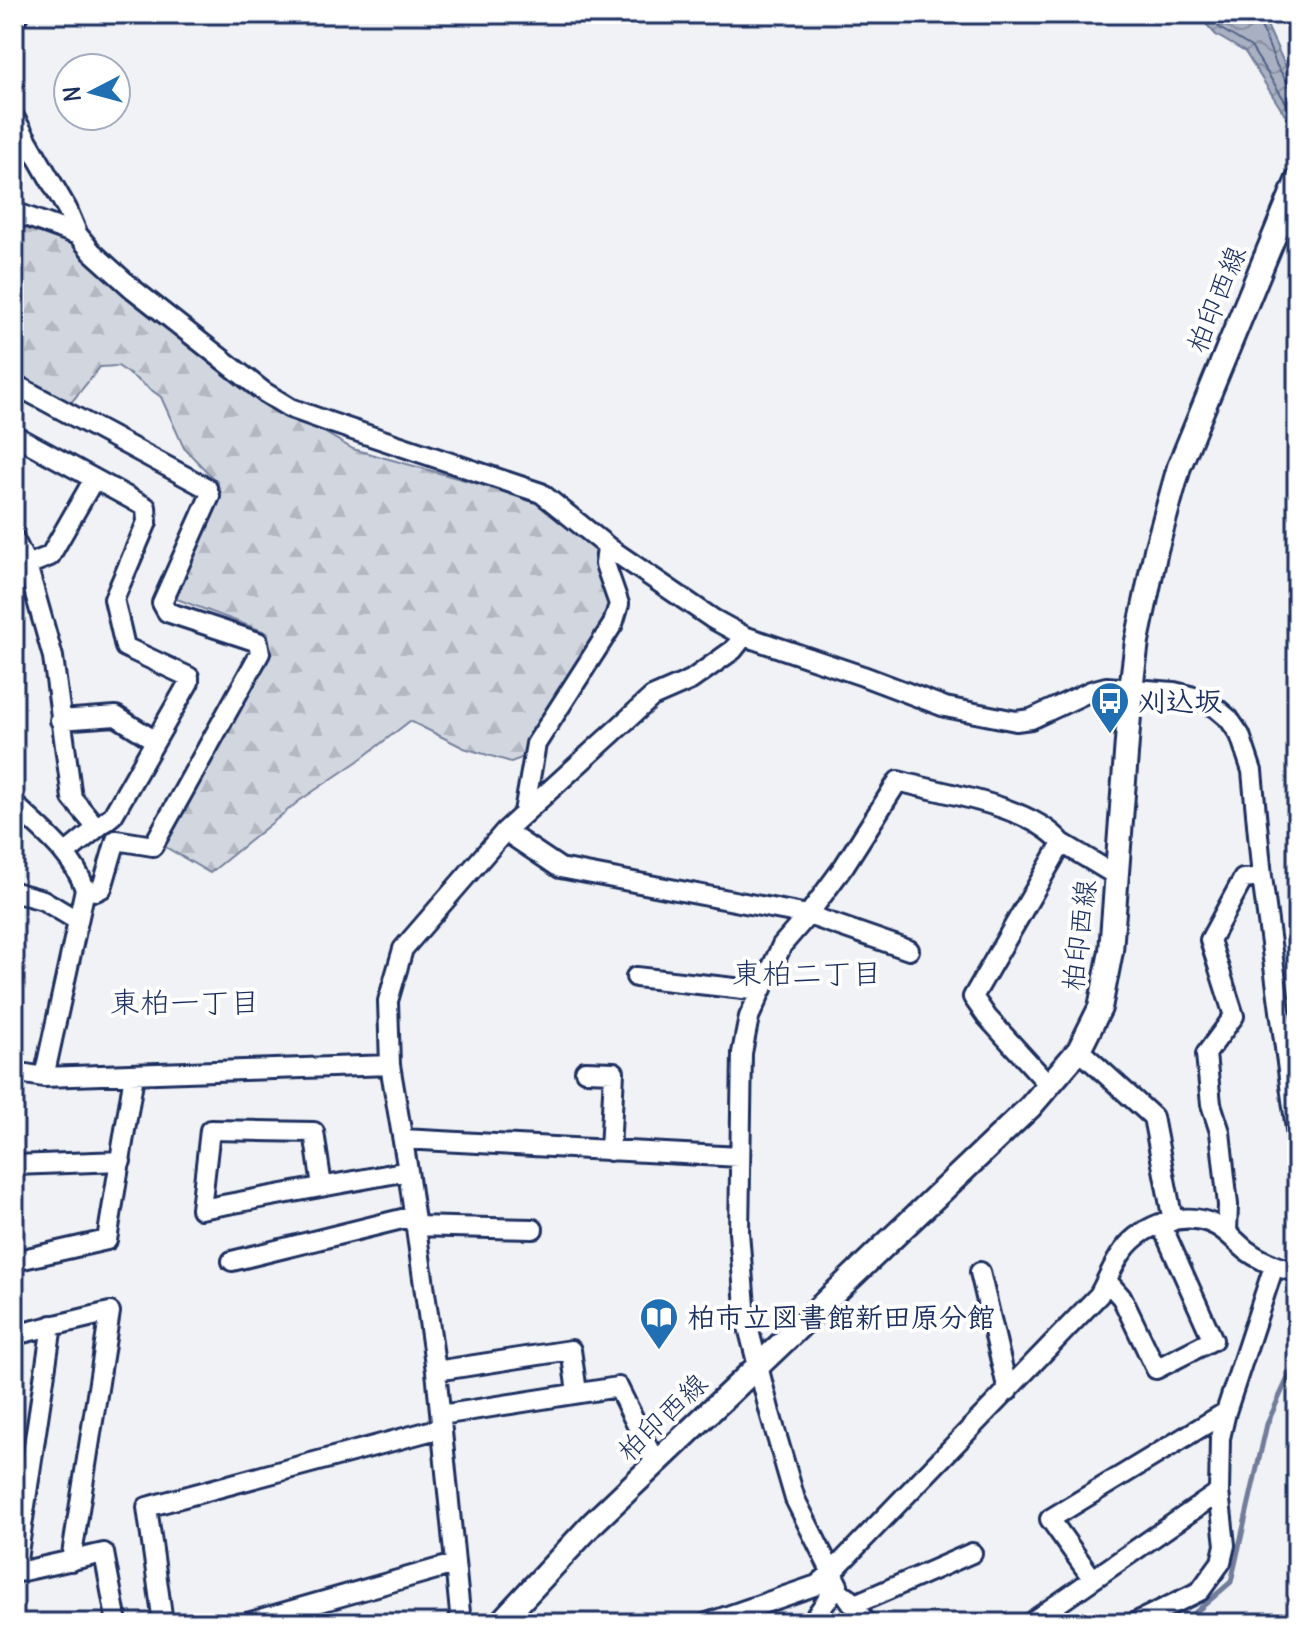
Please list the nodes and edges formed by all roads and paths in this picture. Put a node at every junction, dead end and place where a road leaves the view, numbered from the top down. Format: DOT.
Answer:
graph roads {
  1 [pos="14,117"];
  2 [pos="1297,181"];
  3 [pos="14,212"];
  4 [pos="78,235"];
  5 [pos="14,384"];
  6 [pos="14,435"];
  7 [pos="94,479"];
  8 [pos="14,539"];
  9 [pos="607,547"];
  10 [pos="27,565"];
  11 [pos="744,636"];
  12 [pos="1131,689"];
  13 [pos="60,720"];
  14 [pos="154,740"];
  15 [pos="15,806"];
  16 [pos="524,812"];
  17 [pos="97,828"];
  18 [pos="505,831"];
  19 [pos="1062,843"];
  20 [pos="65,854"];
  21 [pos="1117,876"];
  22 [pos="1262,877"];
  23 [pos="85,889"];
  24 [pos="14,892"];
  25 [pos="808,915"];
  26 [pos="78,921"];
  27 [pos="909,950"];
  28 [pos="636,977"];
  29 [pos="761,991"];
  30 [pos="1079,1050"];
  31 [pos="390,1065"];
  32 [pos="585,1071"];
  33 [pos="14,1072"];
  34 [pos="134,1075"];
  35 [pos="44,1077"];
  36 [pos="1050,1086"];
  37 [pos="1297,1137"];
  38 [pos="403,1139"];
  39 [pos="610,1151"];
  40 [pos="740,1157"];
  41 [pos="121,1161"];
  42 [pos="14,1165"];
  43 [pos="408,1171"];
  44 [pos="322,1186"];
  45 [pos="415,1221"];
  46 [pos="1167,1222"];
  47 [pos="533,1229"];
  48 [pos="1227,1232"];
  49 [pos="14,1261"];
  50 [pos="232,1261"];
  51 [pos="1274,1266"];
  52 [pos="980,1272"];
  53 [pos="1297,1272"];
  54 [pos="1107,1281"];
  55 [pos="52,1325"];
  56 [pos="14,1335"];
  57 [pos="758,1367"];
  58 [pos="436,1371"];
  59 [pos="1008,1391"];
  60 [pos="577,1392"];
  61 [pos="1226,1412"];
  62 [pos="441,1422"];
  63 [pos="656,1464"];
  64 [pos="1219,1492"];
  65 [pos="972,1553"];
  66 [pos="71,1561"];
  67 [pos="454,1564"];
  68 [pos="14,1573"];
  69 [pos="1092,1578"];
  70 [pos="834,1579"];
  71 [pos="853,1605"];
  72 [pos="117,1623"];
  73 [pos="163,1623"];
  74 [pos="247,1623"];
  75 [pos="461,1623"];
  76 [pos="500,1623"];
  77 [pos="707,1623"];
  78 [pos="811,1623"];
  79 [pos="866,1623"];
  80 [pos="1030,1623"];
  81 [pos="1134,1623"];
  1 -- 4 [label="street"];
  2 -- 12 [label="main road, 柏印西線"];
  3 -- 4 [label="street"];
  4 -- 9 [label="street"];
  5 -- 23 [label="street"];
  6 -- 7 [label="street"];
  7 -- 10 [label="street"];
  7 -- 14 [label="street"];
  8 -- 10 [label="street"];
  9 -- 11 [label="street"];
  9 -- 16 [label="street"];
  10 -- 13 [label="street"];
  11 -- 12 [label="street"];
  11 -- 16 [label="street"];
  12 -- 21 [label="main road, 柏印西線"];
  12 -- 22 [label="street"];
  13 -- 14 [label="street"];
  13 -- 17 [label="street"];
  14 -- 17 [label="street"];
  15 -- 20 [label="street"];
  16 -- 18 [label="street"];
  17 -- 20 [label="street"];
  18 -- 25 [label="street"];
  18 -- 31 [label="street"];
  19 -- 21 [label="street"];
  19 -- 25 [label="street"];
  19 -- 36 [label="street"];
  20 -- 23 [label="street"];
  21 -- 30 [label="main road, 柏印西線"];
  22 -- 37 [label="street"];
  22 -- 48 [label="street"];
  23 -- 26 [label="street"];
  24 -- 26 [label="street"];
  25 -- 27 [label="street"];
  25 -- 29 [label="street"];
  26 -- 35 [label="street"];
  28 -- 29 [label="street"];
  29 -- 40 [label="street"];
  30 -- 36 [label="main road, 柏印西線"];
  30 -- 46 [label="street"];
  31 -- 34 [label="street"];
  31 -- 38 [label="street"];
  32 -- 39 [label="street"];
  33 -- 35 [label="street"];
  34 -- 35 [label="street"];
  34 -- 41 [label="street"];
  36 -- 57 [label="main road, 柏印西線"];
  38 -- 39 [label="street"];
  38 -- 43 [label="street"];
  39 -- 40 [label="street"];
  40 -- 57 [label="street"];
  41 -- 42 [label="street"];
  41 -- 49 [label="street"];
  43 -- 44 [label="street"];
  43 -- 45 [label="street"];
  44 -- 44 [label="street"];
  45 -- 47 [label="street"];
  45 -- 50 [label="street"];
  45 -- 58 [label="street"];
  46 -- 48 [label="street"];
  46 -- 54 [label="street"];
  46 -- 54 [label="street"];
  48 -- 51 [label="street"];
  51 -- 53 [label="street"];
  51 -- 61 [label="street"];
  52 -- 59 [label="street"];
  54 -- 59 [label="street"];
  55 -- 56 [label="street"];
  55 -- 66 [label="street"];
  55 -- 68 [label="street"];
  57 -- 63 [label="main road, 柏印西線"];
  57 -- 70 [label="street"];
  58 -- 60 [label="street"];
  58 -- 62 [label="street"];
  59 -- 70 [label="street"];
  60 -- 62 [label="street"];
  60 -- 63 [label="street"];
  61 -- 64 [label="street"];
  61 -- 69 [label="street"];
  62 -- 67 [label="street"];
  62 -- 73 [label="street"];
  63 -- 76 [label="main road, 柏印西線"];
  64 -- 69 [label="street"];
  64 -- 81 [label="street"];
  65 -- 71 [label="street"];
  66 -- 68 [label="street"];
  66 -- 72 [label="street"];
  67 -- 74 [label="street"];
  67 -- 75 [label="street"];
  69 -- 80 [label="street"];
  70 -- 71 [label="street"];
  70 -- 77 [label="street"];
  70 -- 78 [label="street"];
  71 -- 79 [label="street"];
}
